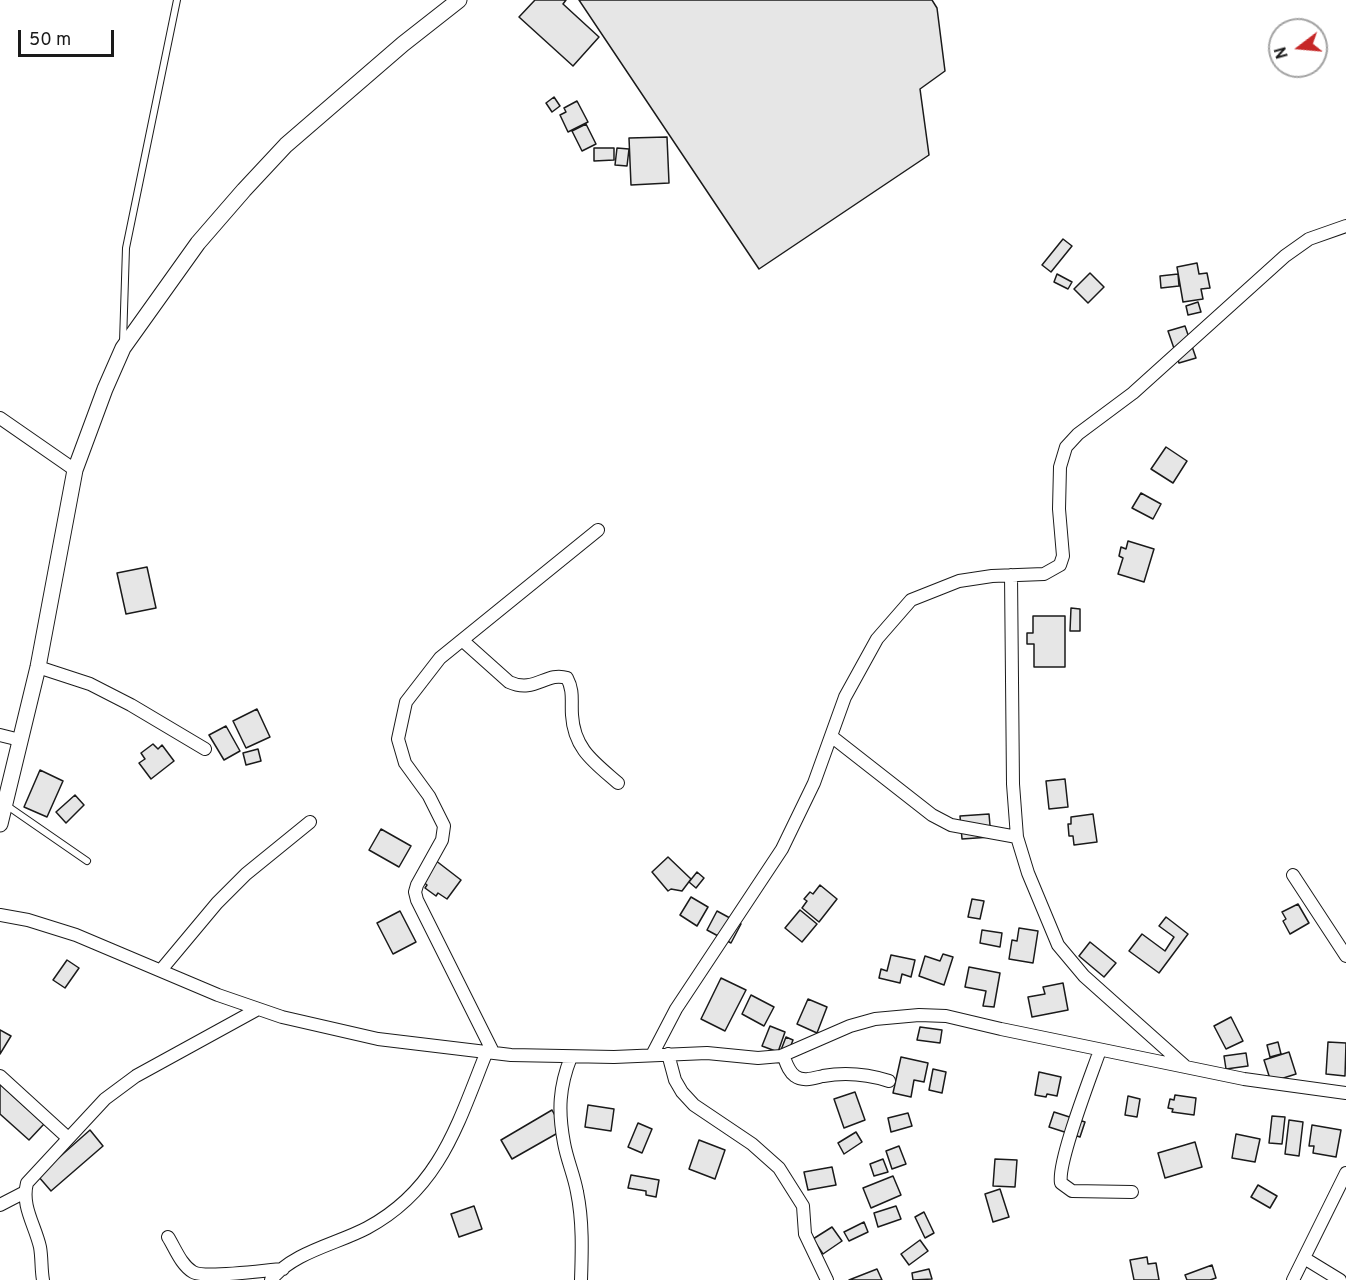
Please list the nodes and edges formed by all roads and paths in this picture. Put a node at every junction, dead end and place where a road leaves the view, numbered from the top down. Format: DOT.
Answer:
graph roads {
  1 [pos="177,0"];
  2 [pos="459,0"];
  3 [pos="1346,226"];
  4 [pos="123,348"];
  5 [pos="0,418"];
  6 [pos="75,470"];
  7 [pos="598,530"];
  8 [pos="1011,575"];
  9 [pos="462,640"];
  10 [pos="38,667"];
  11 [pos="0,735"];
  12 [pos="831,736"];
  13 [pos="20,740"];
  14 [pos="205,749"];
  15 [pos="618,783"];
  16 [pos="6,804"];
  17 [pos="309,822"];
  18 [pos="0,824"];
  19 [pos="1017,837"];
  20 [pos="87,861"];
  21 [pos="1293,875"];
  22 [pos="0,915"];
  23 [pos="1346,956"];
  24 [pos="161,970"];
  25 [pos="258,1009"];
  26 [pos="1100,1050"];
  27 [pos="490,1052"];
  28 [pos="668,1054"];
  29 [pos="652,1055"];
  30 [pos="783,1055"];
  31 [pos="571,1057"];
  32 [pos="1187,1068"];
  33 [pos="0,1076"];
  34 [pos="889,1081"];
  35 [pos="1346,1093"];
  36 [pos="68,1138"];
  37 [pos="1346,1173"];
  38 [pos="25,1192"];
  39 [pos="1132,1192"];
  40 [pos="0,1205"];
  41 [pos="168,1237"];
  42 [pos="1304,1258"];
  43 [pos="284,1269"];
  44 [pos="43,1280"];
  45 [pos="271,1280"];
  46 [pos="581,1280"];
  47 [pos="827,1280"];
  48 [pos="1293,1280"];
  49 [pos="1340,1280"];
  1 -- 4 [label="lane"];
  2 -- 4 [label="street"];
  3 -- 8 [label="street"];
  4 -- 6 [label="street"];
  5 -- 6 [label="street"];
  6 -- 10 [label="street"];
  7 -- 9 [label="street"];
  8 -- 12 [label="street"];
  8 -- 19 [label="street"];
  9 -- 15 [label="street"];
  9 -- 27 [label="street"];
  10 -- 13 [label="street"];
  10 -- 14 [label="street"];
  11 -- 13 [label="street"];
  12 -- 19 [label="street"];
  12 -- 29 [label="street"];
  13 -- 16 [label="street"];
  16 -- 18 [label="street"];
  16 -- 20 [label="lane"];
  17 -- 24 [label="street"];
  19 -- 32 [label="street"];
  21 -- 23 [label="street"];
  22 -- 24 [label="street"];
  24 -- 25 [label="street"];
  25 -- 27 [label="street"];
  25 -- 36 [label="street"];
  26 -- 30 [label="street"];
  26 -- 32 [label="street"];
  26 -- 39 [label="street"];
  27 -- 31 [label="street"];
  27 -- 43 [label="street"];
  28 -- 29 [label="street"];
  28 -- 30 [label="street"];
  28 -- 47 [label="street"];
  29 -- 31 [label="street"];
  30 -- 34 [label="street"];
  31 -- 46 [label="street"];
  32 -- 35 [label="street"];
  33 -- 36 [label="street"];
  36 -- 38 [label="street"];
  37 -- 42 [label="street"];
  38 -- 40 [label="street"];
  38 -- 44 [label="street"];
  41 -- 43 [label="street"];
  42 -- 48 [label="street"];
  42 -- 49 [label="street"];
  43 -- 45 [label="street"];
}
